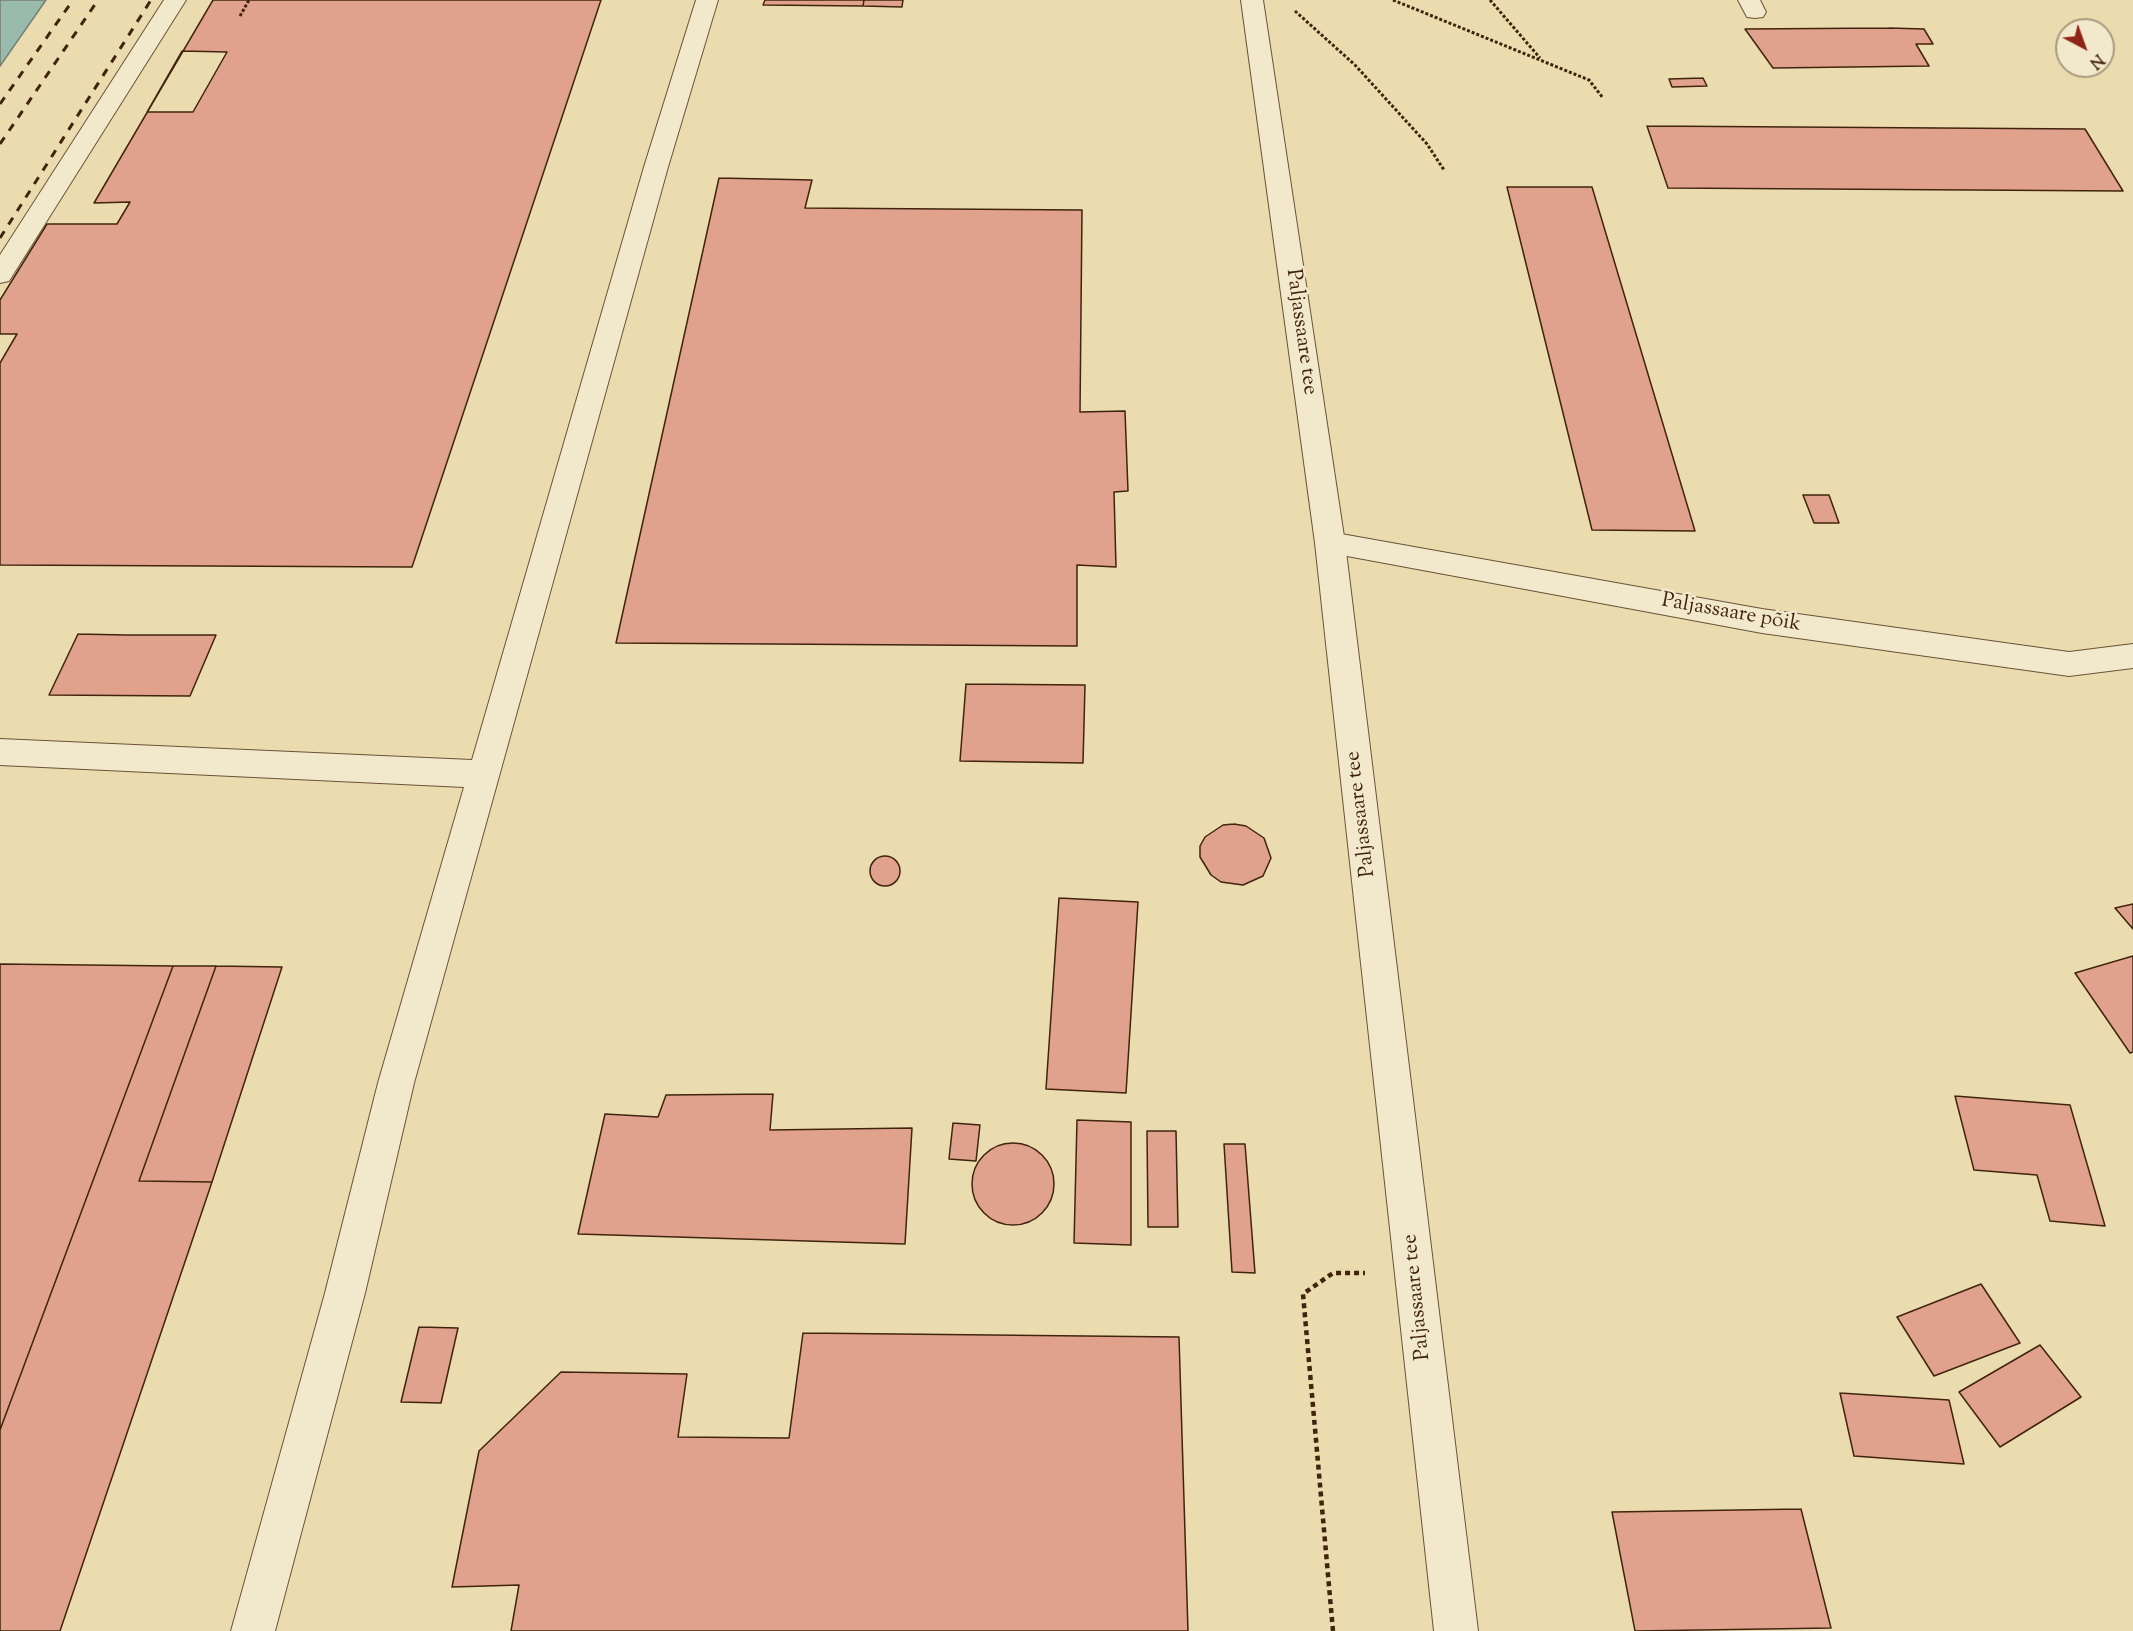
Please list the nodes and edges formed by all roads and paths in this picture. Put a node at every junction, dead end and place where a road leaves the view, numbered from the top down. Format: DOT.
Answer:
graph roads {
  1 [pos="175,0"];
  2 [pos="249,0"];
  3 [pos="707,0"];
  4 [pos="1252,0"];
  5 [pos="1393,0"];
  6 [pos="1490,0"];
  7 [pos="1291,7"];
  8 [pos="240,16"];
  9 [pos="1542,61"];
  10 [pos="1603,98"];
  11 [pos="1444,170"];
  12 [pos="0,274"];
  13 [pos="1330,543"];
  14 [pos="2133,656"];
  15 [pos="0,752"];
  16 [pos="484,774"];
  17 [pos="1416,1272"];
  18 [pos="253,1631"];
  19 [pos="1333,1631"];
  20 [pos="1456,1631"];
  1 -- 12 [label="street"];
  2 -- 8 [label="path"];
  3 -- 16 [label="street"];
  4 -- 13 [label="street, Paljassaare tee"];
  5 -- 9 [label="path"];
  6 -- 9 [label="path"];
  7 -- 11 [label="path"];
  9 -- 10 [label="path"];
  13 -- 14 [label="street, Paljassaare põik"];
  13 -- 17 [label="street, Paljassaare tee"];
  15 -- 16 [label="street"];
  16 -- 18 [label="street"];
  17 -- 19 [label="path"];
  17 -- 20 [label="street, Paljassaare tee"];
}
